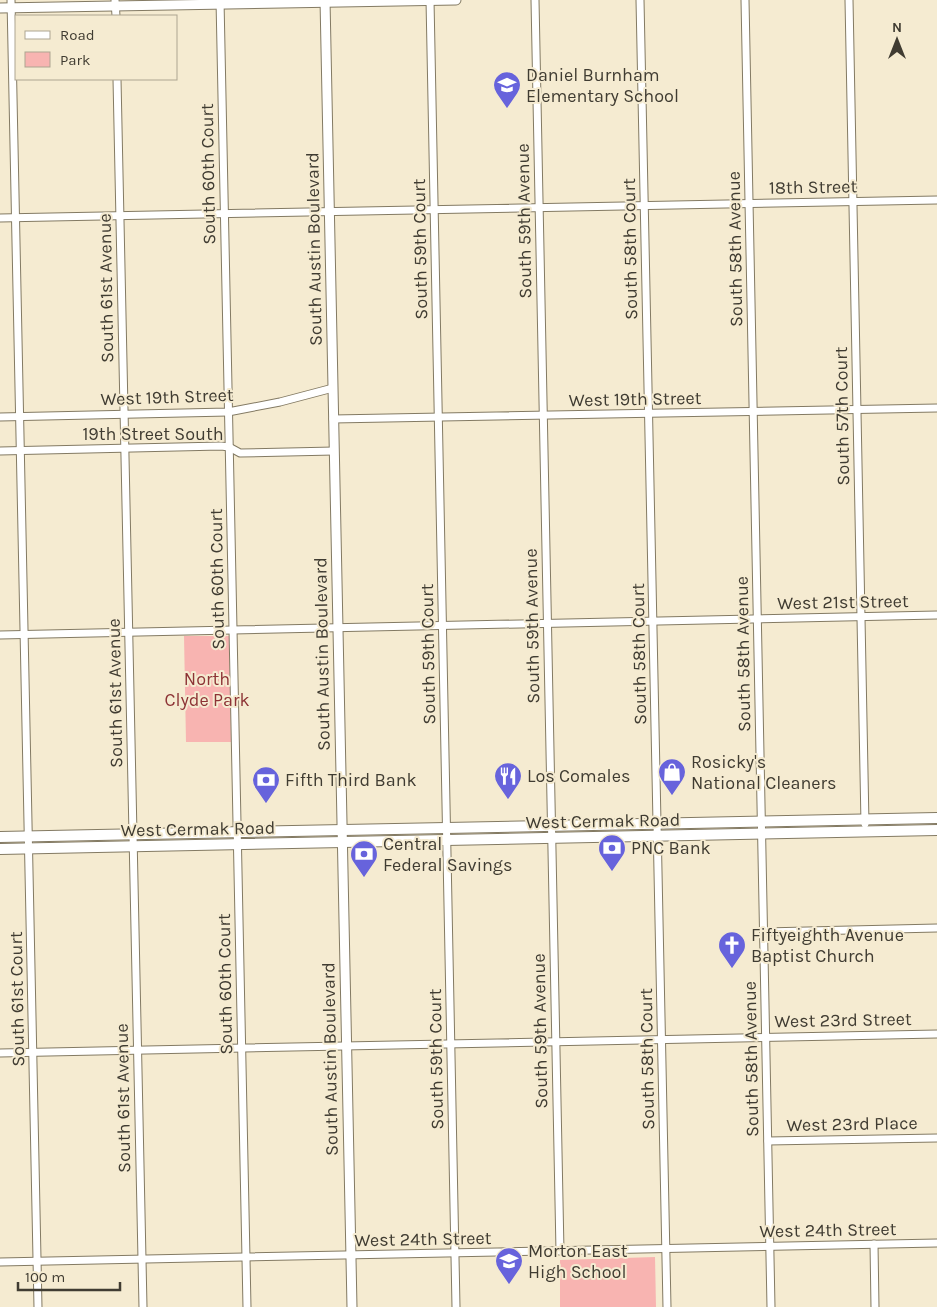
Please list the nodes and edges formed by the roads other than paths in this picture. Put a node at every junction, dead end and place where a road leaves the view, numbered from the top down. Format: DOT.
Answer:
graph roads {
  1 [pos="430,0"];
  2 [pos="456,0"];
  3 [pos="534,0"];
  4 [pos="640,0"];
  5 [pos="746,0"];
  6 [pos="849,0"];
  7 [pos="325,1"];
  8 [pos="220,2"];
  9 [pos="115,3"];
  10 [pos="11,4"];
  11 [pos="0,8"];
  12 [pos="117,80"];
  13 [pos="937,200"];
  14 [pos="853,202"];
  15 [pos="750,204"];
  16 [pos="644,206"];
  17 [pos="539,208"];
  18 [pos="434,210"];
  19 [pos="329,212"];
  20 [pos="224,214"];
  21 [pos="120,216"];
  22 [pos="0,218"];
  23 [pos="15,218"];
  24 [pos="333,388"];
  25 [pos="937,408"];
  26 [pos="857,410"];
  27 [pos="228,412"];
  28 [pos="754,412"];
  29 [pos="124,414"];
  30 [pos="649,414"];
  31 [pos="543,415"];
  32 [pos="20,416"];
  33 [pos="0,417"];
  34 [pos="438,417"];
  35 [pos="334,419"];
  36 [pos="229,447"];
  37 [pos="125,448"];
  38 [pos="20,450"];
  39 [pos="0,451"];
  40 [pos="334,451"];
  41 [pos="937,615"];
  42 [pos="861,617"];
  43 [pos="758,619"];
  44 [pos="653,621"];
  45 [pos="547,624"];
  46 [pos="442,626"];
  47 [pos="338,628"];
  48 [pos="233,630"];
  49 [pos="129,632"];
  50 [pos="0,635"];
  51 [pos="24,635"];
  52 [pos="937,818"];
  53 [pos="865,820"];
  54 [pos="762,822"];
  55 [pos="657,824"];
  56 [pos="551,826"];
  57 [pos="446,828"];
  58 [pos="342,830"];
  59 [pos="937,830"];
  60 [pos="237,832"];
  61 [pos="866,832"];
  62 [pos="762,834"];
  63 [pos="133,835"];
  64 [pos="28,836"];
  65 [pos="658,836"];
  66 [pos="0,837"];
  67 [pos="551,838"];
  68 [pos="447,840"];
  69 [pos="342,842"];
  70 [pos="237,844"];
  71 [pos="133,846"];
  72 [pos="28,848"];
  73 [pos="0,849"];
  74 [pos="937,928"];
  75 [pos="764,932"];
  76 [pos="937,1034"];
  77 [pos="766,1037"];
  78 [pos="662,1039"];
  79 [pos="556,1041"];
  80 [pos="450,1043"];
  81 [pos="346,1045"];
  82 [pos="241,1047"];
  83 [pos="137,1050"];
  84 [pos="33,1052"];
  85 [pos="0,1053"];
  86 [pos="937,1138"];
  87 [pos="768,1141"];
  88 [pos="937,1243"];
  89 [pos="874,1244"];
  90 [pos="770,1246"];
  91 [pos="666,1249"];
  92 [pos="560,1251"];
  93 [pos="455,1253"];
  94 [pos="351,1255"];
  95 [pos="246,1257"];
  96 [pos="142,1259"];
  97 [pos="37,1261"];
  98 [pos="0,1262"];
  99 [pos="38,1307"];
  100 [pos="143,1307"];
  101 [pos="247,1307"];
  102 [pos="352,1307"];
  103 [pos="456,1307"];
  104 [pos="667,1307"];
  105 [pos="771,1307"];
  106 [pos="875,1307"];
  1 -- 2 [label="street"];
  1 -- 7 [label="street"];
  1 -- 18 [label="street, South 59th Court"];
  3 -- 17 [label="street, South 59th Avenue"];
  4 -- 16 [label="street, South 58th Court"];
  5 -- 15 [label="street, South 58th Avenue"];
  6 -- 14 [label="street, South 57th Court"];
  7 -- 8 [label="street"];
  7 -- 19 [label="street, South Austin Boulevard"];
  8 -- 9 [label="street"];
  8 -- 20 [label="street, South 60th Court"];
  9 -- 10 [label="street"];
  10 -- 11 [label="street"];
  10 -- 23 [label="street, South 61st Court"];
  12 -- 21 [label="street, South 61st Avenue"];
  13 -- 14 [label="street, 18th Street"];
  14 -- 15 [label="street, 18th Street"];
  14 -- 26 [label="street, South 57th Court"];
  15 -- 16 [label="street, 18th Street"];
  15 -- 28 [label="street, South 58th Avenue"];
  16 -- 17 [label="street, 18th Street"];
  16 -- 30 [label="street, South 58th Court"];
  17 -- 18 [label="street, 18th Street"];
  17 -- 31 [label="street, South 59th Avenue"];
  18 -- 19 [label="street, 18th Street"];
  18 -- 34 [label="street, South 59th Court"];
  19 -- 20 [label="street, 18th Street"];
  19 -- 24 [label="street, South Austin Boulevard"];
  20 -- 21 [label="street, 18th Street"];
  20 -- 27 [label="street, South 60th Court"];
  21 -- 23 [label="street, 18th Street"];
  21 -- 29 [label="street, South 61st Avenue"];
  22 -- 23 [label="street, 18th Street"];
  23 -- 32 [label="street, South 61st Court"];
  24 -- 27 [label="street, West 19th Street"];
  24 -- 35 [label="street, South Austin Boulevard"];
  25 -- 26 [label="street, West 19th Street"];
  26 -- 28 [label="street, West 19th Street"];
  26 -- 42 [label="street, South 57th Court"];
  27 -- 29 [label="street, West 19th Street"];
  27 -- 36 [label="street, South 60th Court"];
  28 -- 30 [label="street, West 19th Street"];
  28 -- 43 [label="street, South 58th Avenue"];
  29 -- 32 [label="street, West 19th Street"];
  29 -- 37 [label="street, South 61st Avenue"];
  30 -- 31 [label="street, West 19th Street"];
  30 -- 44 [label="street, South 58th Court"];
  31 -- 34 [label="street, West 19th Street"];
  31 -- 45 [label="street, South 59th Avenue"];
  32 -- 33 [label="street, West 19th Street"];
  32 -- 38 [label="street, South 61st Court"];
  34 -- 35 [label="street, West 19th Street"];
  34 -- 46 [label="street, South 59th Court"];
  35 -- 40 [label="street, South Austin Boulevard"];
  36 -- 37 [label="street, 19th Street South"];
  36 -- 40 [label="street, 19th Street South"];
  36 -- 48 [label="street, South 60th Court"];
  37 -- 38 [label="street, 19th Street South"];
  37 -- 49 [label="street, South 61st Avenue"];
  38 -- 39 [label="street, 19th Street South"];
  38 -- 51 [label="street, South 61st Court"];
  40 -- 47 [label="street, South Austin Boulevard"];
  41 -- 42 [label="street, West 21st Street"];
  42 -- 43 [label="street, West 21st Street"];
  42 -- 53 [label="street, South 57th Court"];
  43 -- 44 [label="street, West 21st Street"];
  43 -- 54 [label="street, South 58th Avenue"];
  44 -- 45 [label="street, West 21st Street"];
  44 -- 55 [label="street, South 58th Court"];
  45 -- 46 [label="street, West 21st Street"];
  45 -- 56 [label="street, South 59th Avenue"];
  46 -- 47 [label="street, West 21st Street"];
  46 -- 57 [label="street, South 59th Court"];
  47 -- 48 [label="street, West 21st Street"];
  47 -- 58 [label="street, South Austin Boulevard"];
  48 -- 49 [label="street, West 21st Street"];
  48 -- 60 [label="street, South 60th Court"];
  49 -- 51 [label="street, West 21st Street"];
  49 -- 63 [label="street, South 61st Avenue"];
  50 -- 51 [label="street, West 21st Street"];
  51 -- 64 [label="street, South 61st Court"];
  52 -- 53 [label="main road, West Cermak Road"];
  53 -- 54 [label="main road, West Cermak Road"];
  53 -- 61 [label="street, South 57th Court"];
  54 -- 55 [label="main road, West Cermak Road"];
  54 -- 62 [label="street, South 58th Avenue"];
  55 -- 56 [label="main road, West Cermak Road"];
  55 -- 65 [label="street, South 58th Court"];
  56 -- 57 [label="main road, West Cermak Road"];
  56 -- 67 [label="street, South 59th Avenue"];
  57 -- 58 [label="main road, West Cermak Road"];
  57 -- 68 [label="street, South 59th Court"];
  58 -- 60 [label="main road, West Cermak Road"];
  58 -- 69 [label="street, South Austin Boulevard"];
  59 -- 61 [label="main road, West Cermak Road"];
  60 -- 63 [label="main road, West Cermak Road"];
  60 -- 70 [label="street, South 60th Court"];
  61 -- 62 [label="main road, West Cermak Road"];
  62 -- 65 [label="main road, West Cermak Road"];
  62 -- 75 [label="street, South 58th Avenue"];
  63 -- 64 [label="main road, West Cermak Road"];
  63 -- 71 [label="street, South 61st Avenue"];
  64 -- 66 [label="main road, West Cermak Road"];
  64 -- 72 [label="street, South 61st Court"];
  65 -- 67 [label="main road, West Cermak Road"];
  65 -- 78 [label="street, South 58th Court"];
  67 -- 68 [label="main road, West Cermak Road"];
  67 -- 79 [label="street, South 59th Avenue"];
  68 -- 69 [label="main road, West Cermak Road"];
  68 -- 80 [label="street, South 59th Court"];
  69 -- 70 [label="main road, West Cermak Road"];
  69 -- 81 [label="street, South Austin Boulevard"];
  70 -- 71 [label="main road, West Cermak Road"];
  70 -- 82 [label="street, South 60th Court"];
  71 -- 72 [label="main road, West Cermak Road"];
  71 -- 83 [label="street, South 61st Avenue"];
  72 -- 73 [label="main road, West Cermak Road"];
  72 -- 84 [label="street, South 61st Court"];
  74 -- 75 [label="street"];
  75 -- 77 [label="street, South 58th Avenue"];
  76 -- 77 [label="street, West 23rd Street"];
  77 -- 78 [label="street, West 23rd Street"];
  77 -- 87 [label="street, South 58th Avenue"];
  78 -- 79 [label="street, West 23rd Street"];
  78 -- 91 [label="street, South 58th Court"];
  79 -- 80 [label="street, West 23rd Street"];
  79 -- 92 [label="street, South 59th Avenue"];
  80 -- 81 [label="street, West 23rd Street"];
  80 -- 93 [label="street, South 59th Court"];
  81 -- 82 [label="street, West 23rd Street"];
  81 -- 94 [label="street, South Austin Boulevard"];
  82 -- 83 [label="street, West 23rd Street"];
  82 -- 95 [label="street, South 60th Court"];
  83 -- 84 [label="street, West 23rd Street"];
  83 -- 96 [label="street, South 61st Avenue"];
  84 -- 85 [label="street, West 23rd Street"];
  84 -- 97 [label="street, South 61st Court"];
  86 -- 87 [label="street, West 23rd Place"];
  87 -- 90 [label="street, South 58th Avenue"];
  88 -- 89 [label="street, West 24th Street"];
  89 -- 90 [label="street, West 24th Street"];
  89 -- 106 [label="street"];
  90 -- 91 [label="street, West 24th Street"];
  90 -- 105 [label="street, South 58th Avenue"];
  91 -- 92 [label="street, West 24th Street"];
  91 -- 104 [label="street, South 58th Court"];
  92 -- 93 [label="street, West 24th Street"];
  93 -- 94 [label="street, West 24th Street"];
  93 -- 103 [label="street, South 59th Court"];
  94 -- 95 [label="street, West 24th Street"];
  94 -- 102 [label="street, South Austin Boulevard"];
  95 -- 96 [label="street, West 24th Street"];
  95 -- 101 [label="street, South 60th Court"];
  96 -- 97 [label="street, West 24th Street"];
  96 -- 100 [label="street, South 61st Avenue"];
  97 -- 98 [label="street, West 24th Street"];
  97 -- 99 [label="street, South 61st Court"];
}
